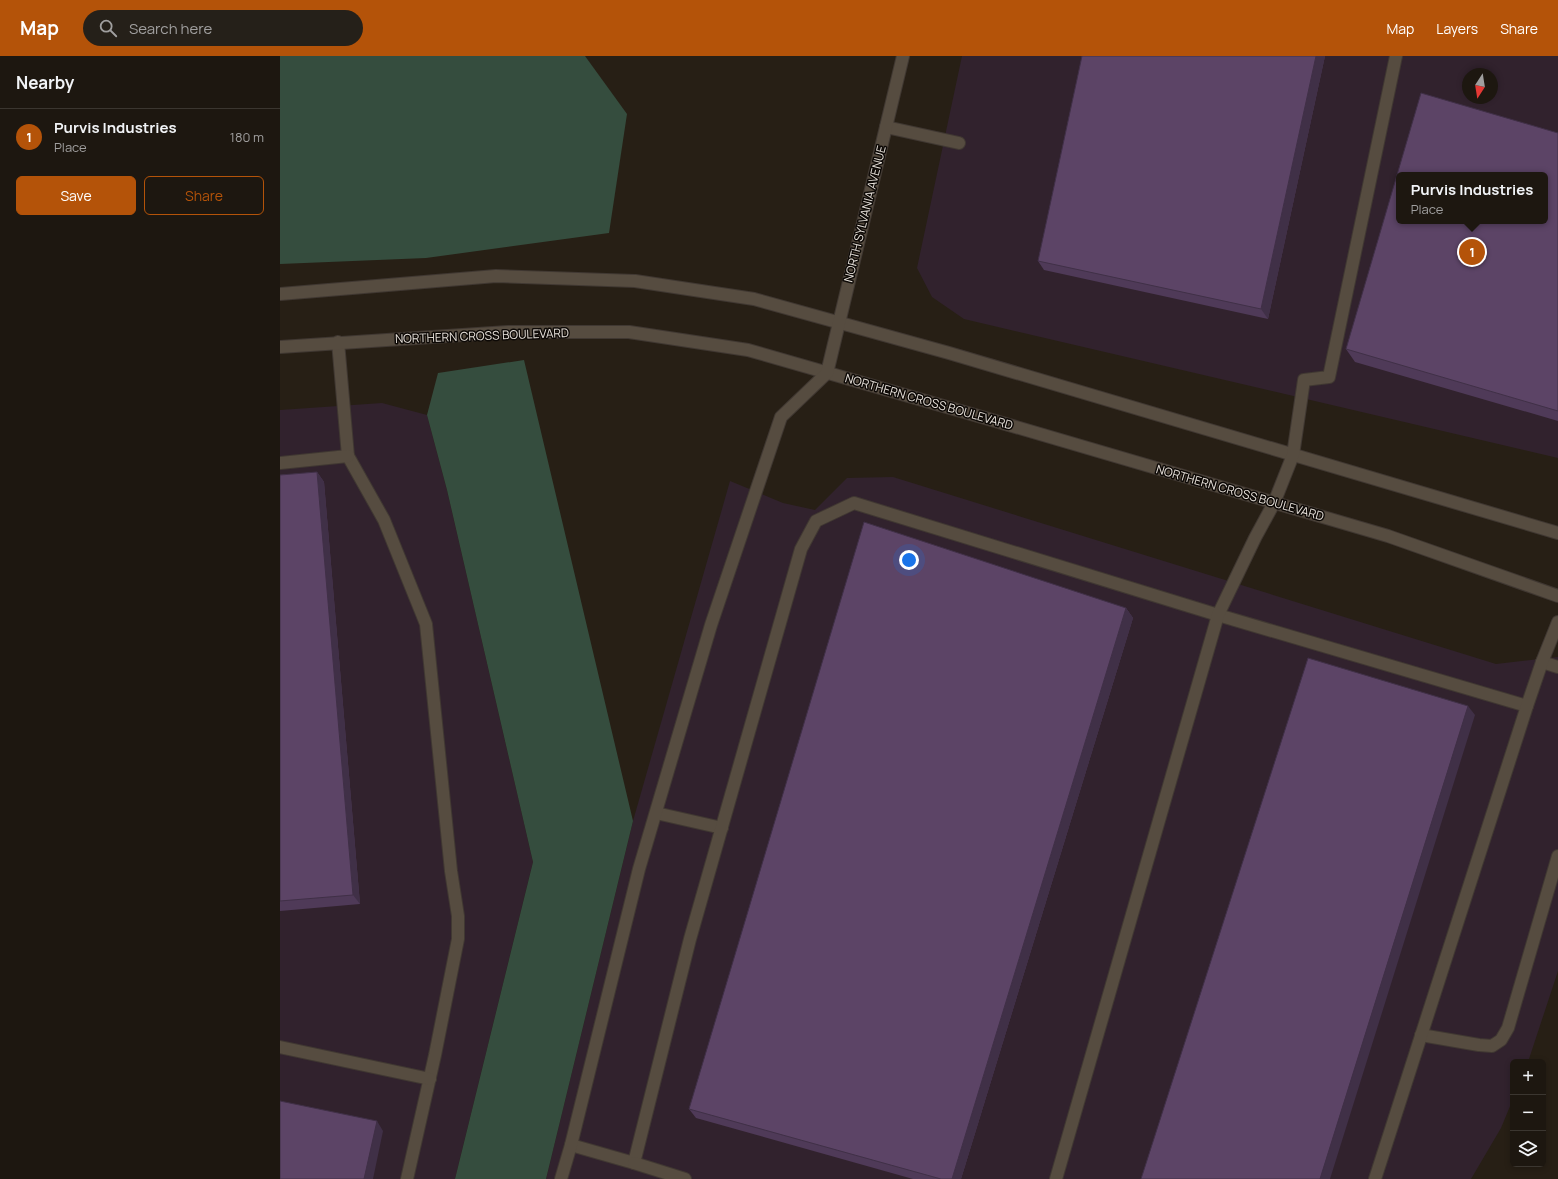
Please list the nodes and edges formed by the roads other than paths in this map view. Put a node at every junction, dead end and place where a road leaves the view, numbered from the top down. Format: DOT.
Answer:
graph roads {
  1 [pos="903,56"];
  2 [pos="1396,56"];
  3 [pos="886,127"];
  4 [pos="959,143"];
  5 [pos="280,294"];
  6 [pos="839,322"];
  7 [pos="338,342"];
  8 [pos="280,347"];
  9 [pos="827,373"];
  10 [pos="1293,455"];
  11 [pos="348,456"];
  12 [pos="280,463"];
  13 [pos="1274,503"];
  14 [pos="1558,533"];
  15 [pos="1558,596"];
  16 [pos="1218,615"];
  17 [pos="1558,622"];
  18 [pos="1542,662"];
  19 [pos="1558,667"];
  20 [pos="1527,706"];
  21 [pos="656,813"];
  22 [pos="722,828"];
  23 [pos="1558,856"];
  24 [pos="1421,1035"];
  25 [pos="280,1047"];
  26 [pos="430,1079"];
  27 [pos="571,1145"];
  28 [pos="634,1163"];
  29 [pos="407,1179"];
  30 [pos="561,1179"];
  31 [pos="685,1179"];
  32 [pos="1056,1179"];
  33 [pos="1375,1179"];
  1 -- 3 [label="street, NORTH SYLVANIA AVENUE"];
  2 -- 10 [label="street"];
  3 -- 4 [label="street"];
  3 -- 6 [label="street, NORTH SYLVANIA AVENUE"];
  5 -- 6 [label="street"];
  6 -- 9 [label="street, NORTH SYLVANIA AVENUE"];
  6 -- 10 [label="street"];
  7 -- 8 [label="street, NORTHERN CROSS BOULEVARD"];
  7 -- 9 [label="street, NORTHERN CROSS BOULEVARD"];
  7 -- 11 [label="street"];
  9 -- 13 [label="street, NORTHERN CROSS BOULEVARD"];
  9 -- 21 [label="street"];
  10 -- 13 [label="street"];
  10 -- 14 [label="street"];
  11 -- 12 [label="street"];
  11 -- 26 [label="street"];
  13 -- 15 [label="street, NORTHERN CROSS BOULEVARD"];
  13 -- 16 [label="street"];
  16 -- 20 [label="street"];
  16 -- 22 [label="street"];
  16 -- 32 [label="street"];
  17 -- 18 [label="street"];
  18 -- 19 [label="street"];
  18 -- 20 [label="street"];
  20 -- 24 [label="street"];
  21 -- 22 [label="street"];
  21 -- 27 [label="street"];
  22 -- 28 [label="street"];
  23 -- 24 [label="street"];
  24 -- 33 [label="street"];
  25 -- 26 [label="street"];
  26 -- 29 [label="street"];
  27 -- 28 [label="street"];
  27 -- 30 [label="street"];
  28 -- 31 [label="street"];
}
